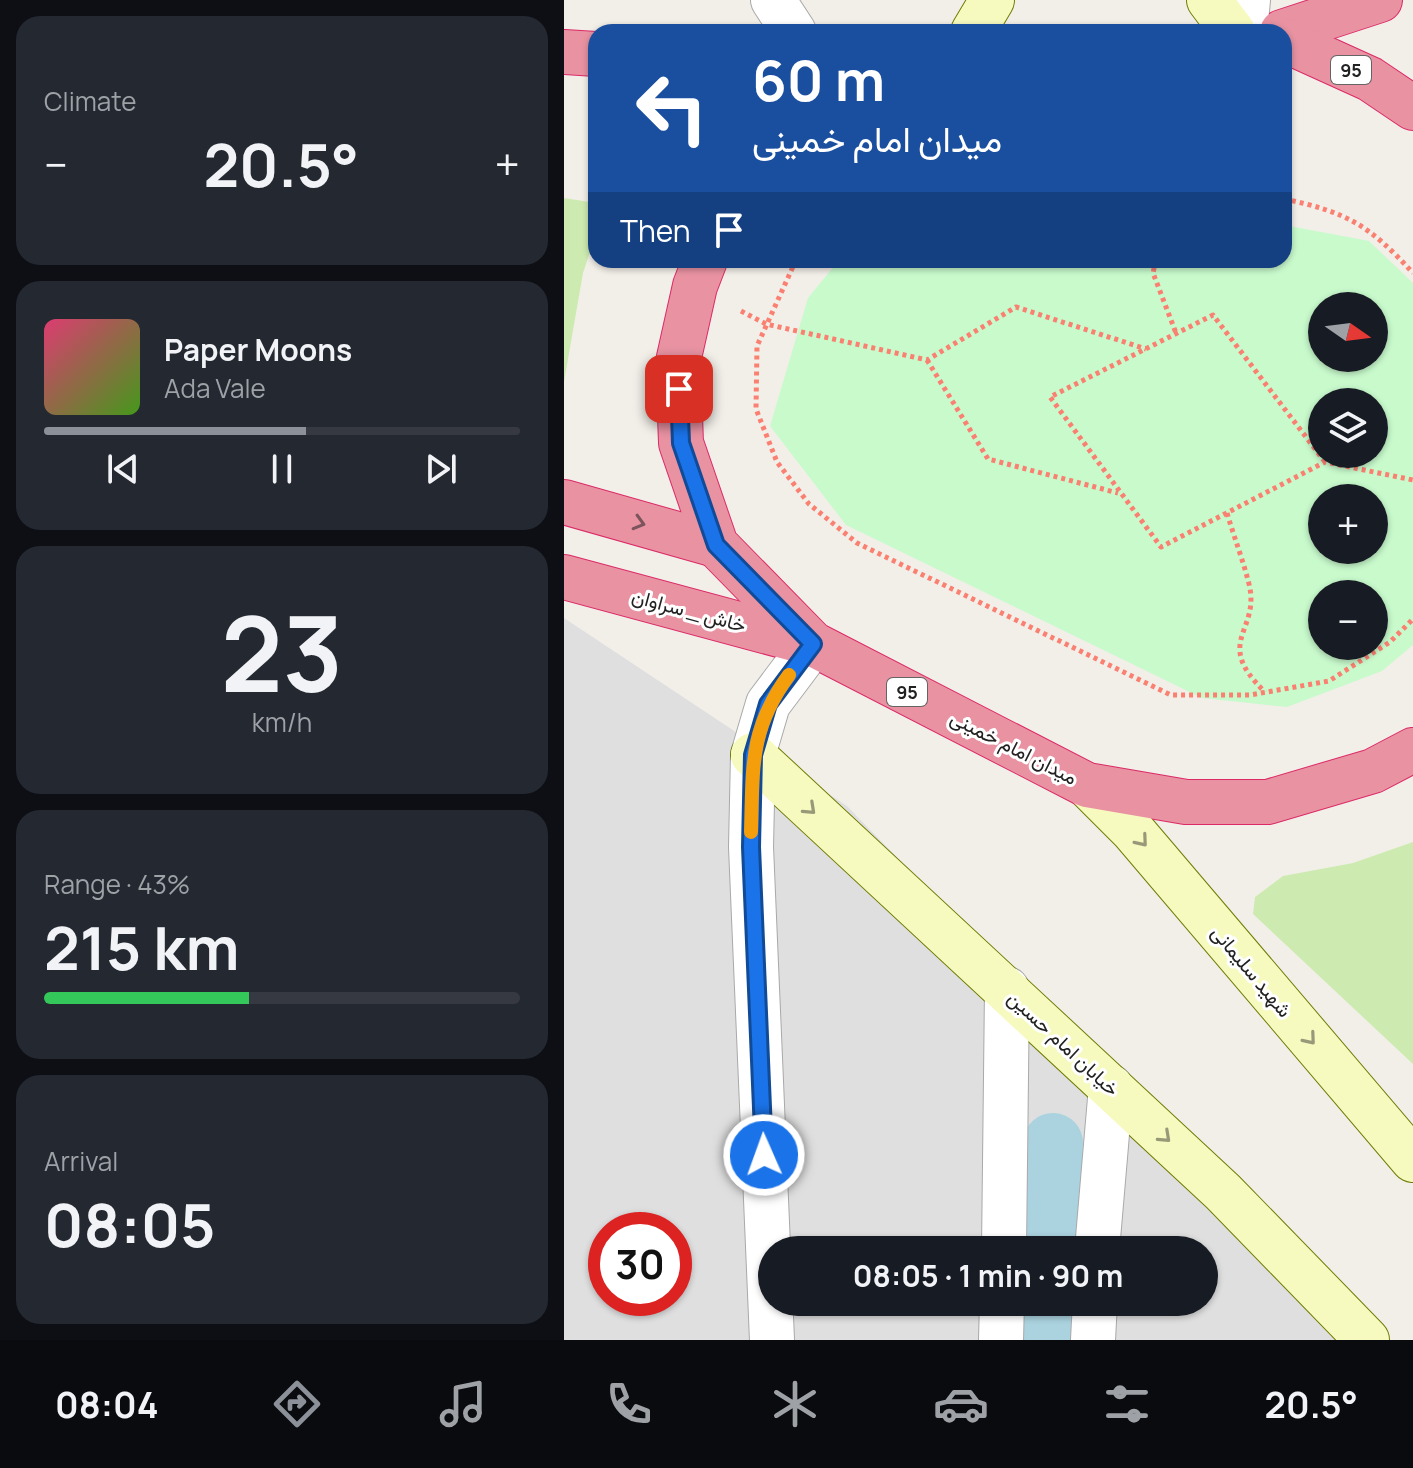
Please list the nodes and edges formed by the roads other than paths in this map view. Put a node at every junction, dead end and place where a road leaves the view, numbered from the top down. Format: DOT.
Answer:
graph roads {
  1 [pos="773,0"];
  2 [pos="992,0"];
  3 [pos="1209,0"];
  4 [pos="1253,0"];
  5 [pos="1380,0"];
  6 [pos="789,24"];
  7 [pos="978,24"];
  8 [pos="1227,24"];
  9 [pos="1251,24"];
  10 [pos="1292,29"];
  11 [pos="1292,44"];
  12 [pos="564,52"];
  13 [pos="588,54"];
  14 [pos="1413,108"];
  15 [pos="700,273"];
  16 [pos="564,502"];
  17 [pos="716,545"];
  18 [pos="564,577"];
  19 [pos="813,644"];
  20 [pos="1413,750"];
  21 [pos="753,755"];
  22 [pos="1087,785"];
  23 [pos="1007,989"];
  24 [pos="1111,1087"];
  25 [pos="1413,1160"];
  26 [pos="1004,1236"];
  27 [pos="1098,1236"];
  28 [pos="1002,1316"];
  29 [pos="1094,1316"];
  30 [pos="772,1340"];
  31 [pos="1001,1340"];
  32 [pos="1093,1340"];
  33 [pos="1367,1340"];
  1 -- 6 [label="street"];
  2 -- 7 [label="street"];
  3 -- 8 [label="street"];
  4 -- 9 [label="lane"];
  5 -- 10 [label="highway"];
  11 -- 14 [label="highway, 95"];
  12 -- 13 [label="highway"];
  15 -- 17 [label="highway, میدان امام خمینی / 95"];
  16 -- 17 [label="highway, 95, one-way"];
  17 -- 19 [label="highway, میدان امام خمینی / 95"];
  18 -- 19 [label="highway, خاش _ سراوان"];
  19 -- 21 [label="street"];
  19 -- 22 [label="highway, میدان امام خمینی / 95"];
  20 -- 22 [label="highway, میدان امام خمینی / 95"];
  21 -- 23 [label="street, خیابان امام حسین, one-way"];
  21 -- 30 [label="street"];
  22 -- 25 [label="street, شهید سلیمانی, one-way"];
  23 -- 24 [label="street, خیابان امام حسین"];
  23 -- 26 [label="street"];
  24 -- 27 [label="street"];
  24 -- 33 [label="street, خیابان امام حسین, one-way"];
  28 -- 31 [label="street"];
  29 -- 32 [label="street"];
}
